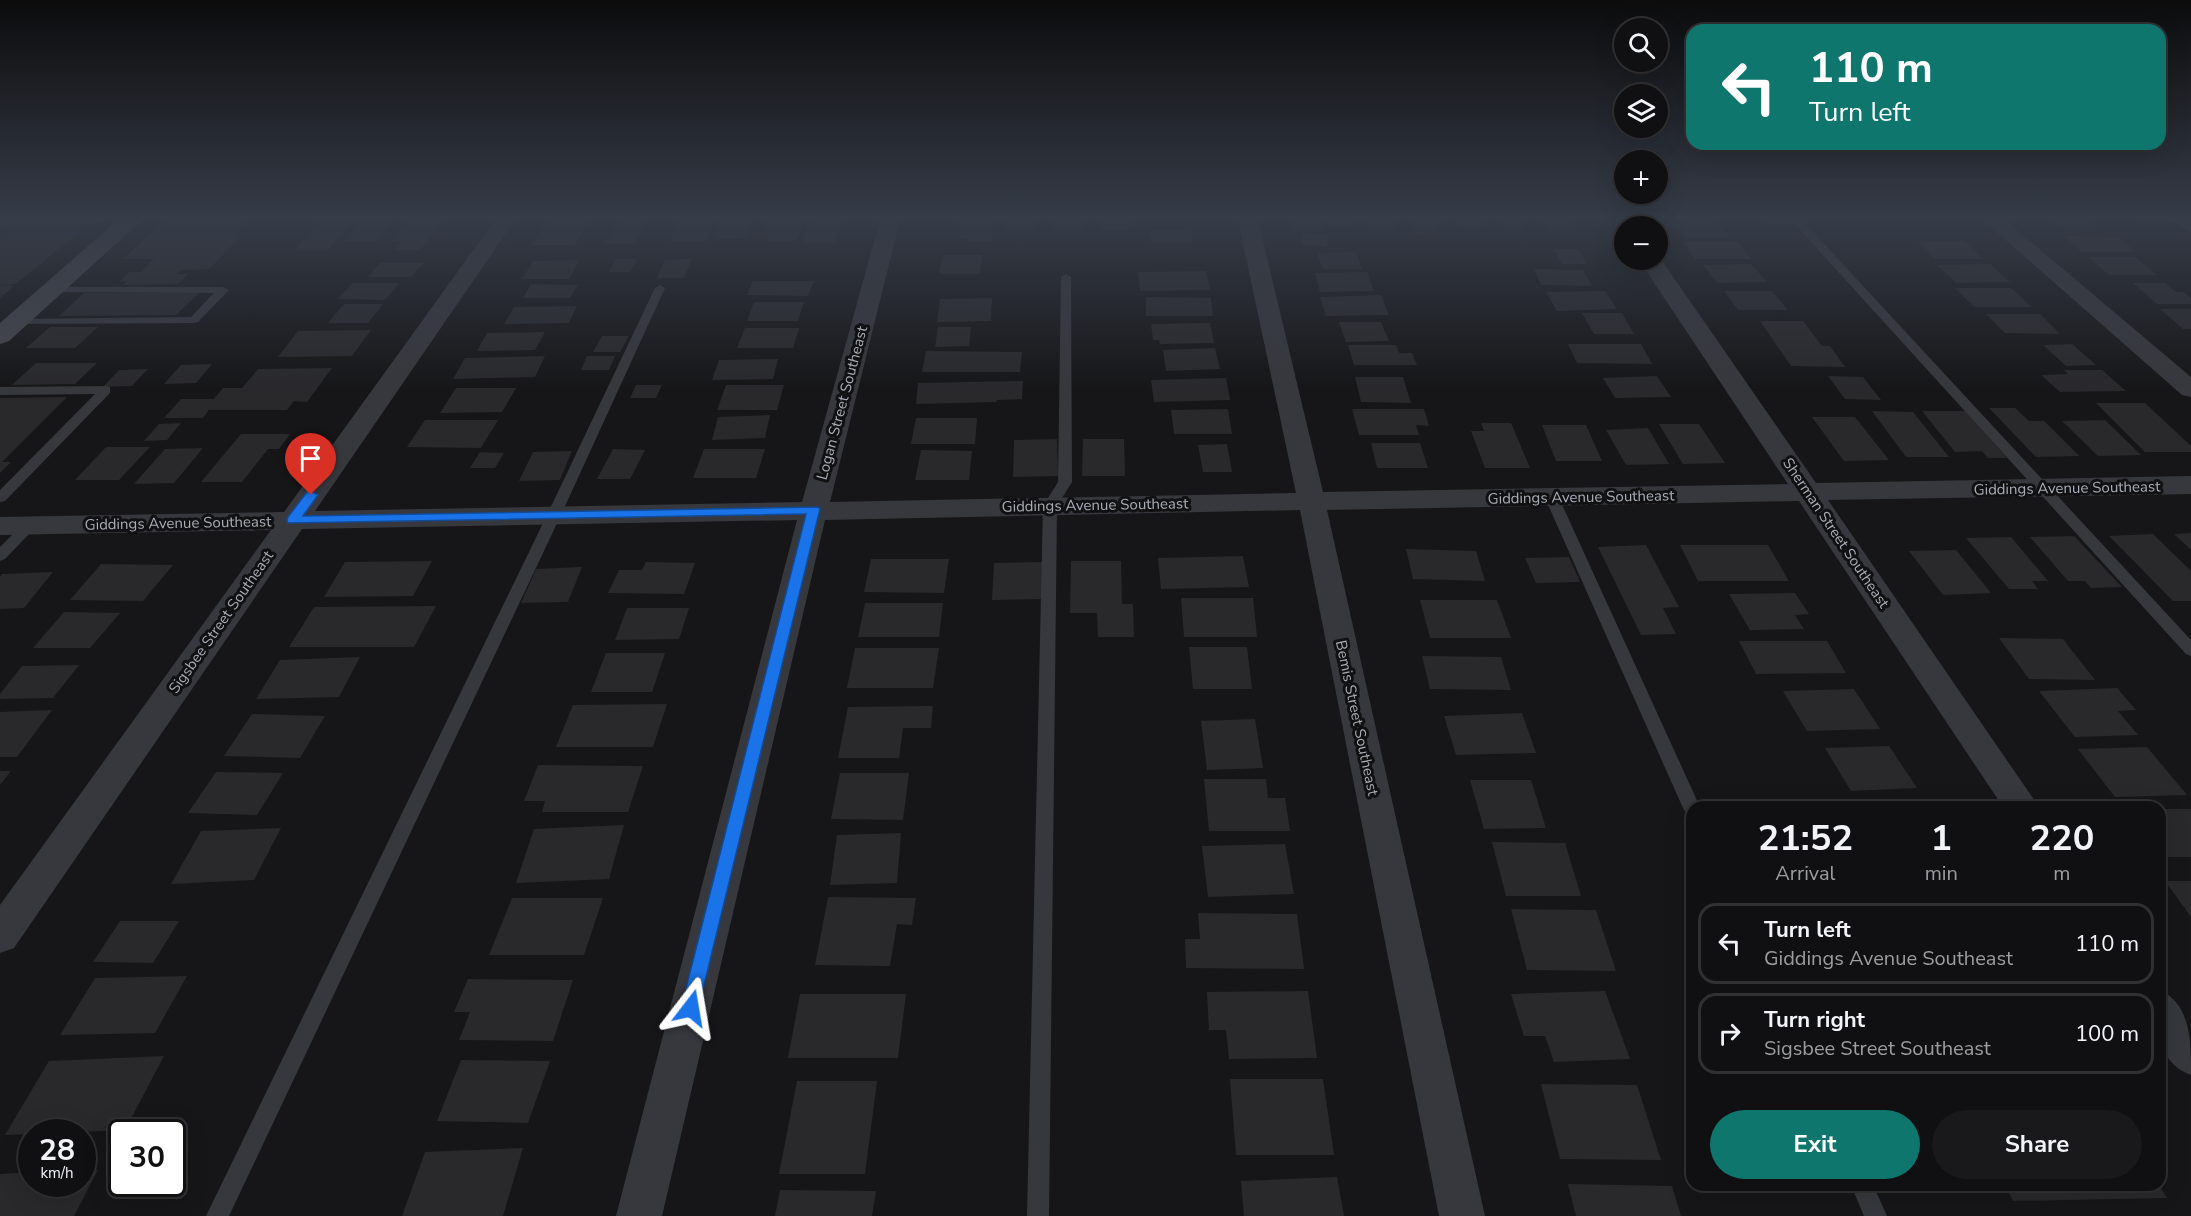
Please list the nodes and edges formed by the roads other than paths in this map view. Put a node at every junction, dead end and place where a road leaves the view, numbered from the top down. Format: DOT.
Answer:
graph roads {
  1 [pos="67,277"];
  2 [pos="465,277"];
  3 [pos="875,277"];
  4 [pos="1066,277"];
  5 [pos="1261,277"];
  6 [pos="1661,277"];
  7 [pos="1849,277"];
  8 [pos="2059,277"];
  9 [pos="660,288"];
  10 [pos="52,290"];
  11 [pos="8,329"];
  12 [pos="2191,390"];
  13 [pos="0,391"];
  14 [pos="2191,485"];
  15 [pos="2044,488"];
  16 [pos="1809,494"];
  17 [pos="0,498"];
  18 [pos="1552,498"];
  19 [pos="1312,502"];
  20 [pos="1050,506"];
  21 [pos="814,509"];
  22 [pos="554,515"];
  23 [pos="293,520"];
  24 [pos="0,526"];
  25 [pos="29,526"];
  26 [pos="0,556"];
  27 [pos="2191,650"];
  28 [pos="1689,801"];
  29 [pos="2018,801"];
  30 [pos="0,936"];
  31 [pos="2166,1019"];
  32 [pos="2191,1055"];
  33 [pos="1865,1191"];
  34 [pos="217,1216"];
  35 [pos="639,1216"];
  36 [pos="1038,1216"];
  37 [pos="1462,1216"];
  38 [pos="1876,1216"];
  1 -- 10 [label="main road"];
  2 -- 23 [label="street, Sigsbee Street Southeast"];
  3 -- 21 [label="street, Logan Street Southeast"];
  4 -- 20 [label="lane"];
  5 -- 19 [label="street, Bemis Street Southeast"];
  6 -- 16 [label="street, Sherman Street Southeast"];
  7 -- 15 [label="lane"];
  8 -- 12 [label="street"];
  9 -- 22 [label="lane"];
  10 -- 11 [label="main road"];
  10 -- 11 [label="lane"];
  13 -- 17 [label="lane"];
  14 -- 15 [label="street, Giddings Avenue Southeast"];
  15 -- 16 [label="street, Giddings Avenue Southeast"];
  15 -- 27 [label="lane"];
  16 -- 18 [label="street, Giddings Avenue Southeast"];
  16 -- 29 [label="street, Sherman Street Southeast"];
  18 -- 19 [label="street, Giddings Avenue Southeast"];
  18 -- 28 [label="lane"];
  19 -- 20 [label="street, Giddings Avenue Southeast"];
  19 -- 37 [label="street, Bemis Street Southeast"];
  20 -- 21 [label="street, Giddings Avenue Southeast"];
  20 -- 36 [label="lane"];
  21 -- 22 [label="street, Giddings Avenue Southeast"];
  21 -- 35 [label="street, Logan Street Southeast"];
  22 -- 23 [label="street, Giddings Avenue Southeast"];
  22 -- 34 [label="lane"];
  23 -- 25 [label="street, Giddings Avenue Southeast"];
  23 -- 30 [label="street, Sigsbee Street Southeast"];
  24 -- 25 [label="street, Giddings Avenue Southeast"];
  25 -- 26 [label="lane"];
  31 -- 32 [label="street"];
  33 -- 38 [label="lane"];
}
